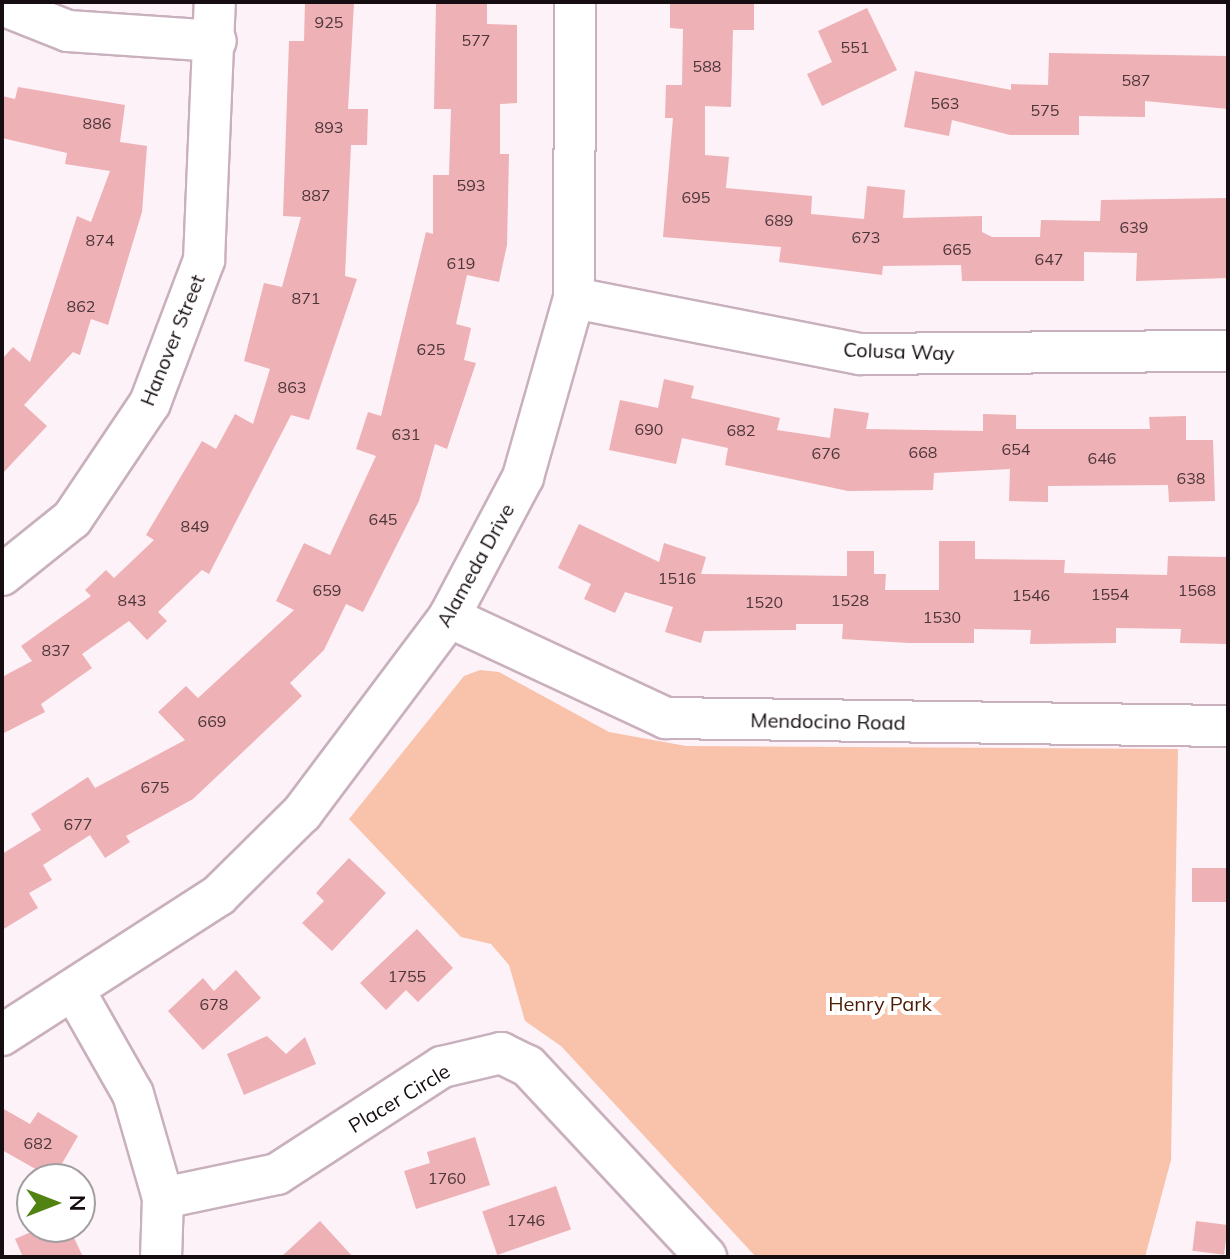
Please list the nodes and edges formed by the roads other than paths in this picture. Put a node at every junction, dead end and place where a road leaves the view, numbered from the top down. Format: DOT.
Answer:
graph roads {
  1 [pos="215,2"];
  2 [pos="575,2"];
  3 [pos="2,5"];
  4 [pos="216,41"];
  5 [pos="574,298"];
  6 [pos="1228,351"];
  7 [pos="2,575"];
  8 [pos="449,617"];
  9 [pos="1228,726"];
  10 [pos="75,992"];
  11 [pos="2,1035"];
  12 [pos="163,1198"];
  13 [pos="686,1250"];
  14 [pos="161,1257"];
  1 -- 4 [label="street, Hanover Street"];
  2 -- 5 [label="street, Alameda Drive"];
  3 -- 4 [label="street"];
  4 -- 7 [label="street, Hanover Street"];
  5 -- 6 [label="street, Colusa Way"];
  5 -- 8 [label="street, Alameda Drive"];
  8 -- 9 [label="street, Mendocino Road"];
  8 -- 10 [label="street, Alameda Drive"];
  10 -- 11 [label="street, Alameda Drive"];
  10 -- 12 [label="street"];
  12 -- 13 [label="street, Placer Circle"];
  12 -- 14 [label="street"];
}
